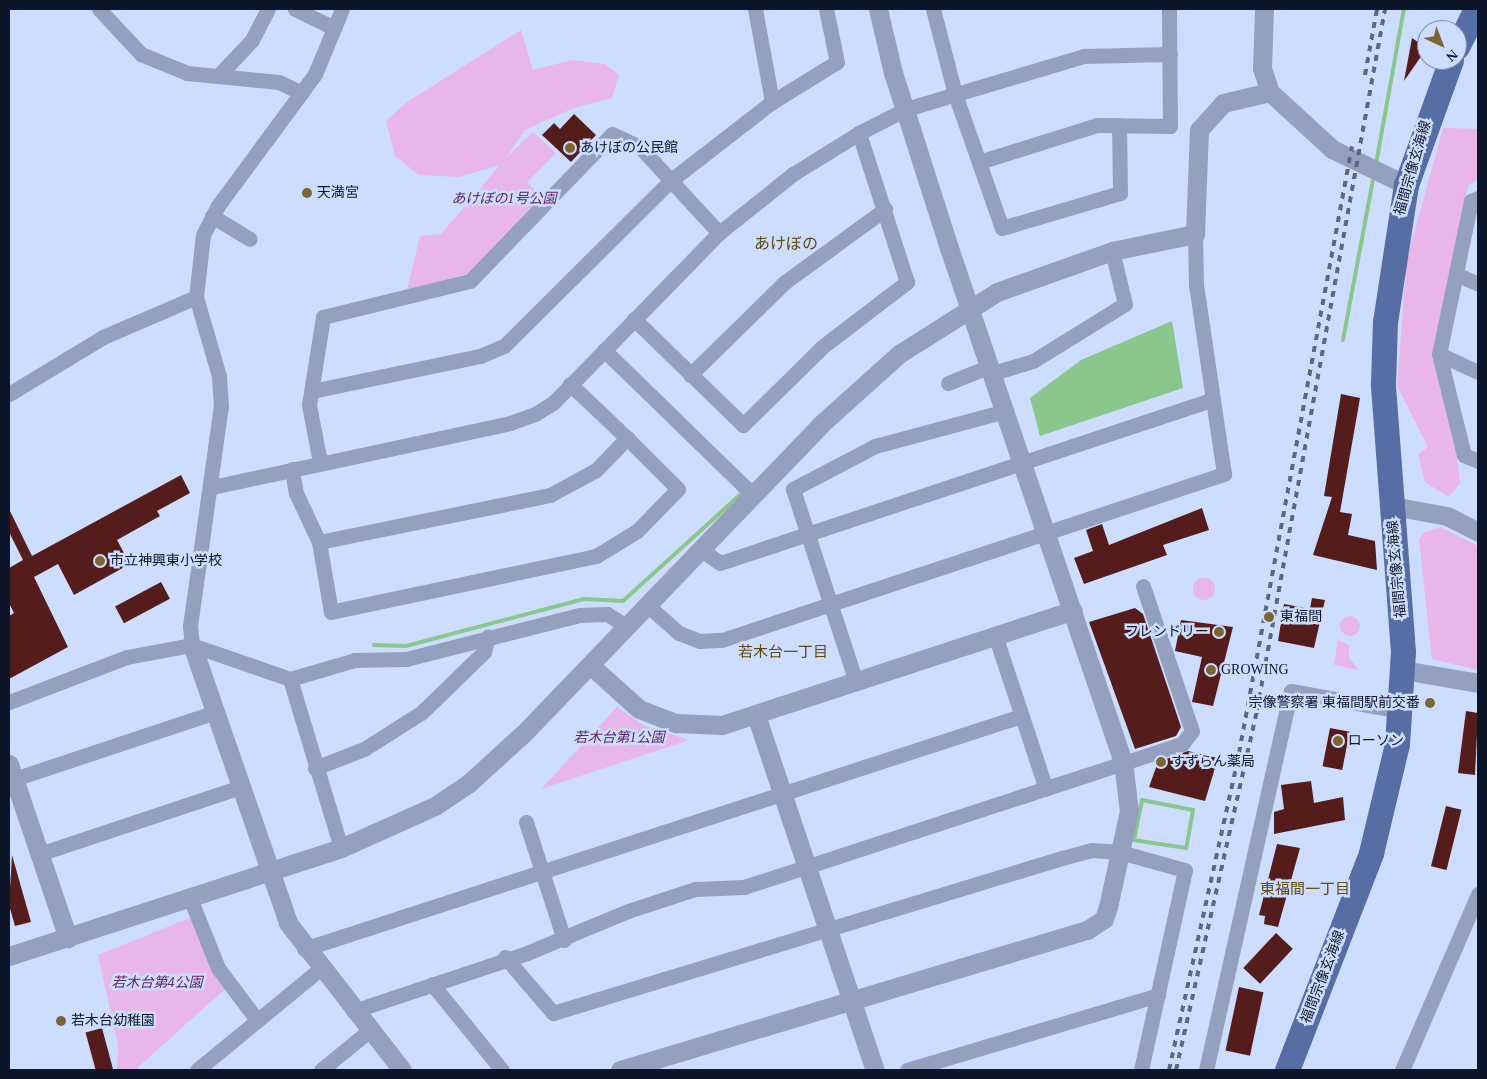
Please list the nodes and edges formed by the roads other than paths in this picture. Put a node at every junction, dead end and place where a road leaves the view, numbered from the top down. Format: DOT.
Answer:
graph roads {
  1 [pos="99,9"];
  2 [pos="268,9"];
  3 [pos="295,9"];
  4 [pos="342,9"];
  5 [pos="754,9"];
  6 [pos="826,9"];
  7 [pos="878,9"];
  8 [pos="933,9"];
  9 [pos="1169,9"];
  10 [pos="1264,9"];
  11 [pos="1476,9"];
  12 [pos="1467,27"];
  13 [pos="334,28"];
  14 [pos="1170,54"];
  15 [pos="1447,70"];
  16 [pos="219,75"];
  17 [pos="1270,92"];
  18 [pos="302,93"];
  19 [pos="955,94"];
  20 [pos="772,102"];
  21 [pos="906,109"];
  22 [pos="1119,125"];
  23 [pos="859,134"];
  24 [pos="979,162"];
  25 [pos="670,181"];
  26 [pos="1406,185"];
  27 [pos="1478,198"];
  28 [pos="885,210"];
  29 [pos="212,216"];
  30 [pos="719,233"];
  31 [pos="1195,234"];
  32 [pos="250,239"];
  33 [pos="1112,251"];
  34 [pos="1456,274"];
  35 [pos="1478,284"];
  36 [pos="196,297"];
  37 [pos="969,306"];
  38 [pos="634,319"];
  39 [pos="604,350"];
  40 [pos="1438,354"];
  41 [pos="992,370"];
  42 [pos="1478,372"];
  43 [pos="690,375"];
  44 [pos="948,382"];
  45 [pos="570,384"];
  46 [pos="312,391"];
  47 [pos="9,394"];
  48 [pos="1211,400"];
  49 [pos="1006,410"];
  50 [pos="627,438"];
  51 [pos="1478,461"];
  52 [pos="320,462"];
  53 [pos="1024,464"];
  54 [pos="292,469"];
  55 [pos="212,487"];
  56 [pos="752,494"];
  57 [pos="1392,506"];
  58 [pos="1048,532"];
  59 [pos="1478,532"];
  60 [pos="807,536"];
  61 [pos="319,542"];
  62 [pos="700,549"];
  63 [pos="1143,586"];
  64 [pos="830,604"];
  65 [pos="647,605"];
  66 [pos="1073,610"];
  67 [pos="626,626"];
  68 [pos="995,635"];
  69 [pos="488,636"];
  70 [pos="192,645"];
  71 [pos="590,665"];
  72 [pos="1403,670"];
  73 [pos="290,679"];
  74 [pos="856,682"];
  75 [pos="1478,683"];
  76 [pos="9,702"];
  77 [pos="1401,711"];
  78 [pos="215,712"];
  79 [pos="756,715"];
  80 [pos="1021,716"];
  81 [pos="1124,762"];
  82 [pos="315,768"];
  83 [pos="11,771"];
  84 [pos="240,787"];
  85 [pos="1046,789"];
  86 [pos="782,794"];
  87 [pos="526,822"];
  88 [pos="342,848"];
  89 [pos="1120,852"];
  90 [pos="39,854"];
  91 [pos="807,867"];
  92 [pos="542,871"];
  93 [pos="268,872"];
  94 [pos="1478,894"];
  95 [pos="190,898"];
  96 [pos="828,931"];
  97 [pos="68,938"];
  98 [pos="564,940"];
  99 [pos="304,949"];
  100 [pos="9,956"];
  101 [pos="505,957"];
  102 [pos="320,969"];
  103 [pos="432,984"];
  104 [pos="1158,995"];
  105 [pos="852,1001"];
  106 [pos="353,1011"];
  107 [pos="257,1020"];
  108 [pos="370,1030"];
  109 [pos="197,1070"];
  110 [pos="321,1070"];
  111 [pos="402,1070"];
  112 [pos="502,1070"];
  113 [pos="620,1070"];
  114 [pos="875,1070"];
  115 [pos="907,1070"];
  116 [pos="1142,1070"];
  117 [pos="1206,1070"];
  118 [pos="1287,1070"];
  119 [pos="1402,1070"];
  1 -- 16 [label="street"];
  2 -- 16 [label="street"];
  3 -- 13 [label="street"];
  4 -- 13 [label="street"];
  5 -- 20 [label="street"];
  6 -- 20 [label="street"];
  7 -- 21 [label="street"];
  8 -- 19 [label="street"];
  9 -- 14 [label="street"];
  10 -- 17 [label="street"];
  11 -- 12 [label="main road"];
  13 -- 18 [label="street"];
  14 -- 19 [label="street"];
  14 -- 22 [label="street"];
  15 -- 26 [label="main road, 福間宗像玄海線"];
  16 -- 18 [label="street"];
  17 -- 26 [label="street"];
  17 -- 31 [label="street"];
  18 -- 29 [label="street"];
  19 -- 21 [label="street"];
  19 -- 24 [label="street"];
  20 -- 25 [label="street"];
  21 -- 23 [label="street"];
  21 -- 37 [label="street"];
  22 -- 24 [label="street"];
  22 -- 24 [label="street"];
  23 -- 28 [label="street"];
  23 -- 30 [label="street"];
  25 -- 30 [label="street"];
  25 -- 46 [label="street"];
  25 -- 46 [label="street"];
  26 -- 57 [label="main road, 福間宗像玄海線"];
  27 -- 34 [label="street"];
  28 -- 43 [label="street"];
  28 -- 43 [label="street"];
  29 -- 32 [label="street"];
  29 -- 36 [label="street"];
  30 -- 38 [label="street"];
  31 -- 33 [label="street"];
  31 -- 48 [label="street"];
  33 -- 37 [label="street"];
  33 -- 41 [label="street"];
  34 -- 35 [label="street"];
  34 -- 40 [label="street"];
  36 -- 47 [label="street"];
  36 -- 55 [label="street"];
  37 -- 41 [label="street"];
  37 -- 56 [label="street"];
  38 -- 39 [label="street"];
  38 -- 43 [label="street"];
  39 -- 45 [label="street"];
  39 -- 56 [label="street"];
  40 -- 42 [label="street"];
  40 -- 51 [label="street"];
  41 -- 44 [label="street"];
  41 -- 49 [label="street"];
  45 -- 50 [label="street"];
  45 -- 52 [label="street"];
  46 -- 52 [label="street"];
  48 -- 53 [label="street"];
  48 -- 58 [label="street"];
  49 -- 53 [label="street"];
  49 -- 60 [label="street"];
  50 -- 61 [label="street"];
  50 -- 61 [label="street"];
  52 -- 54 [label="street"];
  53 -- 58 [label="street"];
  53 -- 60 [label="street"];
  54 -- 55 [label="street"];
  54 -- 61 [label="street"];
  55 -- 70 [label="street"];
  56 -- 62 [label="street"];
  57 -- 59 [label="street"];
  57 -- 72 [label="main road, 福間宗像玄海線"];
  58 -- 64 [label="street"];
  58 -- 66 [label="street"];
  60 -- 62 [label="street"];
  60 -- 64 [label="street"];
  62 -- 65 [label="street"];
  63 -- 81 [label="street"];
  64 -- 65 [label="street"];
  64 -- 74 [label="street"];
  65 -- 67 [label="street"];
  66 -- 68 [label="street"];
  66 -- 81 [label="street"];
  67 -- 69 [label="street"];
  67 -- 71 [label="street"];
  68 -- 74 [label="street"];
  68 -- 80 [label="street"];
  69 -- 73 [label="street"];
  69 -- 82 [label="street"];
  70 -- 73 [label="street"];
  70 -- 76 [label="street"];
  70 -- 78 [label="street"];
  71 -- 79 [label="street"];
  71 -- 88 [label="street"];
  72 -- 75 [label="street"];
  72 -- 77 [label="main road, 福間宗像玄海線"];
  73 -- 82 [label="street"];
  74 -- 79 [label="street"];
  77 -- 117 [label="street"];
  77 -- 118 [label="main road, 福間宗像玄海線"];
  78 -- 83 [label="street"];
  78 -- 84 [label="street"];
  79 -- 86 [label="street"];
  80 -- 85 [label="street"];
  80 -- 86 [label="street"];
  81 -- 85 [label="street"];
  81 -- 89 [label="street"];
  82 -- 88 [label="street"];
  83 -- 90 [label="street"];
  84 -- 90 [label="street"];
  84 -- 93 [label="street"];
  85 -- 91 [label="street"];
  86 -- 91 [label="street"];
  86 -- 92 [label="street"];
  87 -- 92 [label="street"];
  88 -- 93 [label="street"];
  89 -- 96 [label="street"];
  89 -- 104 [label="street"];
  89 -- 105 [label="street"];
  90 -- 97 [label="street"];
  91 -- 96 [label="street"];
  91 -- 98 [label="street"];
  92 -- 98 [label="street"];
  92 -- 99 [label="street"];
  93 -- 95 [label="street"];
  93 -- 99 [label="street"];
  94 -- 119 [label="street"];
  95 -- 97 [label="street"];
  95 -- 107 [label="street"];
  96 -- 101 [label="street"];
  96 -- 105 [label="street"];
  97 -- 100 [label="street"];
  98 -- 101 [label="street"];
  99 -- 102 [label="street"];
  101 -- 103 [label="street"];
  102 -- 106 [label="street"];
  102 -- 107 [label="street"];
  103 -- 106 [label="street"];
  103 -- 112 [label="street"];
  104 -- 115 [label="street"];
  104 -- 116 [label="street"];
  105 -- 113 [label="street"];
  105 -- 114 [label="street"];
  106 -- 108 [label="street"];
  107 -- 109 [label="street"];
  108 -- 110 [label="street"];
  108 -- 111 [label="street"];
}
